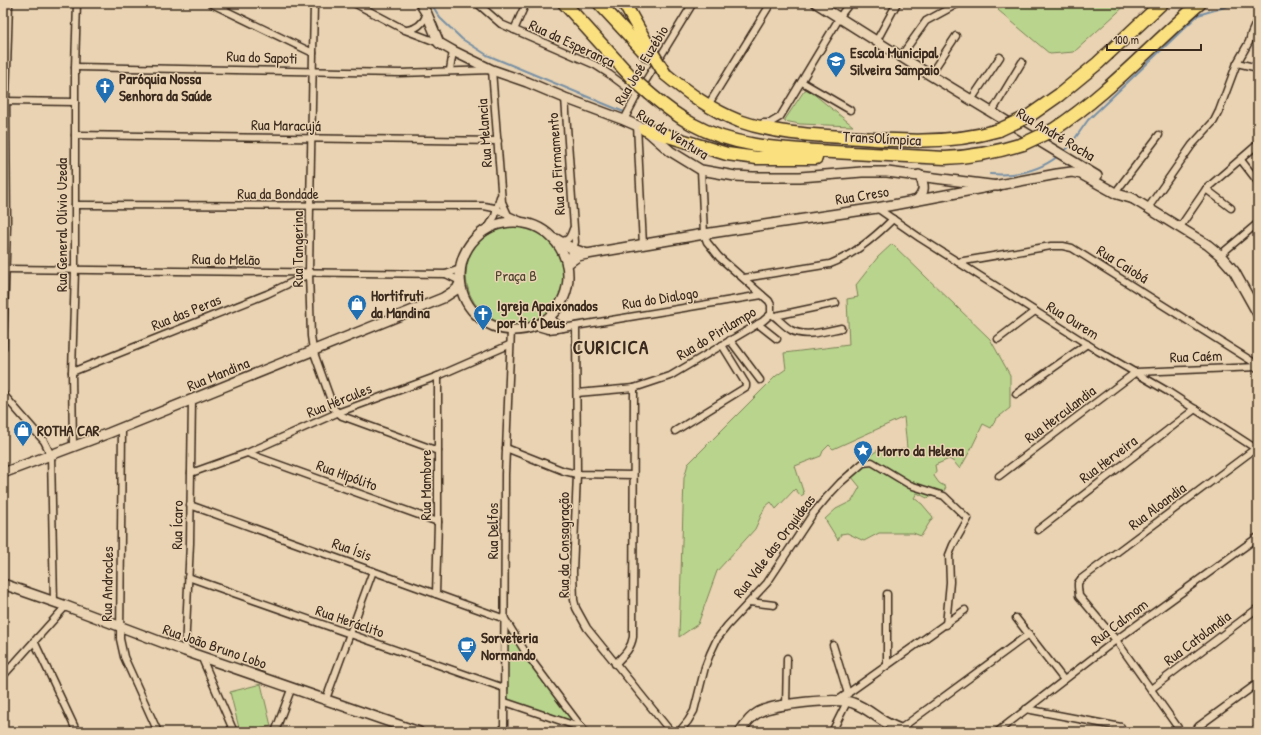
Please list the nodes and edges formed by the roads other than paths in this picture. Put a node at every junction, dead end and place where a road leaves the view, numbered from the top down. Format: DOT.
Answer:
graph roads {
  1 [pos="9,3"];
  2 [pos="77,3"];
  3 [pos="210,3"];
  4 [pos="314,3"];
  5 [pos="354,3"];
  6 [pos="420,3"];
  7 [pos="477,3"];
  8 [pos="526,3"];
  9 [pos="564,3"];
  10 [pos="599,3"];
  11 [pos="624,3"];
  12 [pos="694,3"];
  13 [pos="771,3"];
  14 [pos="816,3"];
  15 [pos="850,3"];
  16 [pos="897,3"];
  17 [pos="959,3"];
  18 [pos="1162,3"];
  19 [pos="1200,3"];
  20 [pos="427,14"];
  21 [pos="840,18"];
  22 [pos="1258,18"];
  23 [pos="405,30"];
  24 [pos="514,30"];
  25 [pos="956,36"];
  26 [pos="877,40"];
  27 [pos="439,43"];
  28 [pos="453,51"];
  29 [pos="313,54"];
  30 [pos="650,54"];
  31 [pos="901,56"];
  32 [pos="1000,57"];
  33 [pos="1022,62"];
  34 [pos="1237,63"];
  35 [pos="74,67"];
  36 [pos="1258,68"];
  37 [pos="450,70"];
  38 [pos="492,70"];
  39 [pos="313,71"];
  40 [pos="930,75"];
  41 [pos="802,82"];
  42 [pos="637,95"];
  43 [pos="702,97"];
  44 [pos="565,98"];
  45 [pos="971,100"];
  46 [pos="5,101"];
  47 [pos="75,102"];
  48 [pos="710,102"];
  49 [pos="850,110"];
  50 [pos="992,112"];
  51 [pos="624,120"];
  52 [pos="641,127"];
  53 [pos="75,135"];
  54 [pos="1159,135"];
  55 [pos="311,138"];
  56 [pos="498,141"];
  57 [pos="1258,144"];
  58 [pos="893,155"];
  59 [pos="1241,160"];
  60 [pos="701,170"];
  61 [pos="919,175"];
  62 [pos="1258,182"];
  63 [pos="998,186"];
  64 [pos="1118,189"];
  65 [pos="1206,189"];
  66 [pos="501,195"];
  67 [pos="917,200"];
  68 [pos="1134,200"];
  69 [pos="75,205"];
  70 [pos="310,206"];
  71 [pos="482,206"];
  72 [pos="877,208"];
  73 [pos="1148,208"];
  74 [pos="1231,208"];
  75 [pos="497,209"];
  76 [pos="508,215"];
  77 [pos="495,216"];
  78 [pos="893,219"];
  79 [pos="526,222"];
  80 [pos="1258,223"];
  81 [pos="1180,227"];
  82 [pos="488,228"];
  83 [pos="574,228"];
  84 [pos="704,234"];
  85 [pos="556,239"];
  86 [pos="643,245"];
  87 [pos="573,249"];
  88 [pos="587,254"];
  89 [pos="1220,255"];
  90 [pos="958,262"];
  91 [pos="566,263"];
  92 [pos="460,269"];
  93 [pos="6,270"];
  94 [pos="75,270"];
  95 [pos="310,273"];
  96 [pos="446,274"];
  97 [pos="744,278"];
  98 [pos="460,282"];
  99 [pos="762,295"];
  100 [pos="443,298"];
  101 [pos="465,300"];
  102 [pos="836,303"];
  103 [pos="1035,311"];
  104 [pos="1258,314"];
  105 [pos="773,315"];
  106 [pos="550,316"];
  107 [pos="758,324"];
  108 [pos="534,326"];
  109 [pos="576,326"];
  110 [pos="563,328"];
  111 [pos="840,328"];
  112 [pos="511,330"];
  113 [pos="777,339"];
  114 [pos="998,339"];
  115 [pos="730,340"];
  116 [pos="1087,344"];
  117 [pos="509,345"];
  118 [pos="722,345"];
  119 [pos="3,348"];
  120 [pos="313,350"];
  121 [pos="496,351"];
  122 [pos="509,354"];
  123 [pos="1258,366"];
  124 [pos="72,372"];
  125 [pos="1136,372"];
  126 [pos="438,376"];
  127 [pos="760,380"];
  128 [pos="634,388"];
  129 [pos="577,393"];
  130 [pos="3,394"];
  131 [pos="1016,394"];
  132 [pos="192,399"];
  133 [pos="1195,410"];
  134 [pos="337,413"];
  135 [pos="122,428"];
  136 [pos="675,431"];
  137 [pos="72,447"];
  138 [pos="506,448"];
  139 [pos="1257,449"];
  140 [pos="438,451"];
  141 [pos="247,453"];
  142 [pos="51,455"];
  143 [pos="3,473"];
  144 [pos="191,473"];
  145 [pos="577,474"];
  146 [pos="633,475"];
  147 [pos="999,476"];
  148 [pos="190,504"];
  149 [pos="438,522"];
  150 [pos="1038,530"];
  151 [pos="1258,537"];
  152 [pos="373,571"];
  153 [pos="188,577"];
  154 [pos="3,584"];
  155 [pos="436,594"];
  156 [pos="888,594"];
  157 [pos="54,602"];
  158 [pos="750,602"];
  159 [pos="774,604"];
  160 [pos="66,606"];
  161 [pos="1258,608"];
  162 [pos="965,610"];
  163 [pos="1016,618"];
  164 [pos="505,619"];
  165 [pos="946,625"];
  166 [pos="119,627"];
  167 [pos="1029,634"];
  168 [pos="350,635"];
  169 [pos="1116,640"];
  170 [pos="34,641"];
  171 [pos="833,645"];
  172 [pos="185,651"];
  173 [pos="201,656"];
  174 [pos="787,658"];
  175 [pos="615,664"];
  176 [pos="887,665"];
  177 [pos="3,676"];
  178 [pos="1064,680"];
  179 [pos="1258,683"];
  180 [pos="292,687"];
  181 [pos="504,688"];
  182 [pos="1151,689"];
  183 [pos="848,698"];
  184 [pos="326,699"];
  185 [pos="505,702"];
  186 [pos="786,706"];
  187 [pos="1026,709"];
  188 [pos="1121,727"];
  189 [pos="583,730"];
  190 [pos="904,730"];
  191 [pos="77,732"];
  192 [pos="158,732"];
  193 [pos="234,732"];
  194 [pos="275,732"];
  195 [pos="418,732"];
  196 [pos="504,732"];
  197 [pos="671,732"];
  198 [pos="679,732"];
  199 [pos="740,732"];
  200 [pos="832,732"];
  201 [pos="997,732"];
  202 [pos="1181,732"];
  203 [pos="1194,732"];
  1 -- 46 [label="street"];
  2 -- 35 [label="street, Rua General Olívio Uzeda"];
  3 -- 29 [label="street"];
  4 -- 29 [label="street, Rua Tangerina"];
  5 -- 23 [label="street"];
  6 -- 20 [label="street"];
  7 -- 24 [label="street, Rua da Esperança"];
  8 -- 24 [label="street"];
  9 -- 58 [label="highway, TransOlímpica, bridge"];
  10 -- 30 [label="highway, TransOlímpica"];
  11 -- 30 [label="highway"];
  12 -- 42 [label="street, Rua José Euzébio"];
  13 -- 48 [label="street"];
  14 -- 21 [label="street, Rua André Rocha"];
  15 -- 21 [label="street"];
  16 -- 26 [label="street"];
  17 -- 31 [label="street"];
  18 -- 30 [label="highway, TransOlímpica, bridge"];
  19 -- 58 [label="highway, TransOlímpica, bridge"];
  20 -- 23 [label="street"];
  20 -- 27 [label="street"];
  21 -- 26 [label="street, Rua André Rocha"];
  21 -- 41 [label="street"];
  22 -- 34 [label="street"];
  23 -- 27 [label="street"];
  24 -- 42 [label="street, Rua da Esperança"];
  25 -- 40 [label="street"];
  26 -- 31 [label="street, Rua André Rocha"];
  27 -- 28 [label="street, Rua da Ventura"];
  28 -- 37 [label="street"];
  28 -- 38 [label="street, Rua da Ventura"];
  29 -- 39 [label="street, Rua Tangerina"];
  31 -- 40 [label="street, Rua André Rocha"];
  32 -- 45 [label="street"];
  33 -- 50 [label="street"];
  34 -- 36 [label="street"];
  34 -- 73 [label="street"];
  35 -- 39 [label="street, Rua do Sapoti"];
  35 -- 47 [label="street, Rua General Olívio Uzeda"];
  37 -- 38 [label="street, Rua do Sapoti"];
  37 -- 39 [label="street, Rua do Sapoti"];
  38 -- 44 [label="street, Rua da Ventura"];
  38 -- 56 [label="street, Rua Melancia"];
  39 -- 55 [label="street, Rua Tangerina"];
  40 -- 45 [label="street, Rua André Rocha"];
  41 -- 48 [label="street"];
  41 -- 49 [label="street"];
  42 -- 51 [label="street, Rua José Euzébio"];
  43 -- 48 [label="street"];
  44 -- 51 [label="street, Rua da Ventura"];
  44 -- 83 [label="street, Rua do Firmamento"];
  45 -- 50 [label="street, Rua André Rocha"];
  46 -- 47 [label="street"];
  46 -- 93 [label="street"];
  47 -- 53 [label="street, Rua General Olívio Uzeda"];
  50 -- 64 [label="street, Rua André Rocha"];
  51 -- 52 [label="street, Rua da Ventura"];
  52 -- 58 [label="highway"];
  52 -- 60 [label="street, Rua da Ventura"];
  52 -- 86 [label="street"];
  53 -- 55 [label="street, Rua Maracujá"];
  53 -- 69 [label="street, Rua General Olívio Uzeda"];
  54 -- 64 [label="street"];
  55 -- 56 [label="street, Rua Maracujá"];
  55 -- 70 [label="street, Rua Tangerina"];
  56 -- 66 [label="street, Rua Melancia"];
  57 -- 59 [label="street"];
  59 -- 62 [label="street"];
  59 -- 65 [label="street"];
  60 -- 61 [label="street, Rua da Ventura"];
  60 -- 84 [label="street, Rua do Pirilampo"];
  61 -- 63 [label="street, Rua da Ventura"];
  61 -- 67 [label="street"];
  63 -- 67 [label="street, Rua Creso"];
  63 -- 68 [label="street, Rua Creso"];
  64 -- 68 [label="street, Rua André Rocha"];
  65 -- 74 [label="street"];
  65 -- 81 [label="street"];
  66 -- 75 [label="street, Rua Melancia"];
  66 -- 76 [label="street, Rua Melancia"];
  67 -- 72 [label="street, Rua Creso"];
  68 -- 73 [label="street, Rua André Rocha"];
  69 -- 70 [label="street, Rua da Bondade"];
  69 -- 94 [label="street, Rua General Olívio Uzeda"];
  70 -- 71 [label="street, Rua da Bondade"];
  70 -- 95 [label="street, Rua Tangerina"];
  71 -- 75 [label="street, Rua da Bondade"];
  71 -- 77 [label="street"];
  72 -- 78 [label="street, Rua Ourem"];
  72 -- 84 [label="street, Rua Creso"];
  73 -- 81 [label="street, Rua André Rocha"];
  75 -- 76 [label="street, Rua da Bondade"];
  75 -- 77 [label="street, Rua Melancia"];
  76 -- 79 [label="street"];
  77 -- 82 [label="street, Rua Melancia"];
  78 -- 90 [label="street, Rua Ourem"];
  78 -- 97 [label="street"];
  79 -- 82 [label="street"];
  79 -- 85 [label="street"];
  80 -- 89 [label="street"];
  81 -- 89 [label="street, Rua André Rocha"];
  82 -- 92 [label="street"];
  83 -- 85 [label="street, Rua do Firmamento"];
  83 -- 87 [label="street, Rua do Firmamento"];
  84 -- 86 [label="street, Rua Creso"];
  84 -- 97 [label="street, Rua do Pirilampo"];
  85 -- 87 [label="street, Rua Creso"];
  85 -- 91 [label="street"];
  86 -- 88 [label="street, Rua Creso"];
  87 -- 88 [label="street, Rua Creso"];
  87 -- 91 [label="street, Rua do Firmamento"];
  88 -- 91 [label="street, Rua Creso"];
  89 -- 104 [label="street, Rua André Rocha"];
  90 -- 103 [label="street, Rua Ourem"];
  90 -- 123 [label="street, Rua Caiobá"];
  91 -- 106 [label="street"];
  92 -- 96 [label="street, Rua do Melão"];
  92 -- 98 [label="street"];
  93 -- 94 [label="street, Rua do Melão"];
  93 -- 119 [label="street"];
  94 -- 95 [label="street, Rua do Melão"];
  94 -- 124 [label="street, Rua General Olívio Uzeda"];
  95 -- 96 [label="street, Rua do Melão"];
  95 -- 120 [label="street, Rua Tangerina"];
  95 -- 124 [label="street, Rua das Peras"];
  96 -- 98 [label="street, Rua do Melão"];
  97 -- 99 [label="street, Rua do Pirilampo"];
  98 -- 100 [label="street, Rua Mandina"];
  98 -- 101 [label="street"];
  99 -- 105 [label="street, Rua do Pirilampo"];
  99 -- 109 [label="street, Rua do Dialogo"];
  100 -- 101 [label="street, Rua Mandina"];
  100 -- 120 [label="street, Rua Mandina"];
  101 -- 112 [label="street"];
  102 -- 105 [label="street"];
  103 -- 114 [label="street"];
  103 -- 116 [label="street, Rua Ourem"];
  105 -- 107 [label="street, Rua do Pirilampo"];
  105 -- 111 [label="street"];
  106 -- 108 [label="street"];
  106 -- 110 [label="street"];
  107 -- 113 [label="street"];
  107 -- 115 [label="street, Rua do Pirilampo"];
  108 -- 110 [label="street, Rua do Dialogo"];
  108 -- 112 [label="street"];
  109 -- 110 [label="street, Rua do Dialogo"];
  109 -- 129 [label="street, Rua da Consagração"];
  112 -- 117 [label="street, Rua Delfos"];
  115 -- 118 [label="street, Rua do Pirilampo"];
  115 -- 127 [label="street"];
  116 -- 125 [label="street, Rua Ourem"];
  116 -- 131 [label="street"];
  117 -- 121 [label="street, Rua Hércules"];
  117 -- 122 [label="street, Rua Delfos"];
  118 -- 128 [label="street, Rua do Pirilampo"];
  118 -- 136 [label="street"];
  120 -- 132 [label="street, Rua Mandina"];
  120 -- 134 [label="street, Rua Tangerina"];
  121 -- 122 [label="street"];
  121 -- 126 [label="street, Rua Hércules"];
  122 -- 138 [label="street, Rua Delfos"];
  123 -- 125 [label="street, Rua Caém"];
  124 -- 137 [label="street, Rua General Olívio Uzeda"];
  125 -- 133 [label="street, Rua Ourem"];
  125 -- 147 [label="street, Rua Herculandia"];
  126 -- 134 [label="street, Rua Hércules"];
  126 -- 140 [label="street, Rua Mambore"];
  128 -- 129 [label="street, Rua do Pirilampo"];
  128 -- 146 [label="street"];
  129 -- 145 [label="street, Rua da Consagração"];
  130 -- 142 [label="street"];
  132 -- 135 [label="street, Rua Mandina"];
  132 -- 144 [label="street, Rua Ícaro"];
  133 -- 139 [label="street, Rua Ourem"];
  133 -- 150 [label="street, Rua Herveira"];
  134 -- 140 [label="street"];
  134 -- 141 [label="street, Rua Hércules"];
  135 -- 137 [label="street, Rua Mandina"];
  135 -- 166 [label="street, Rua Androcles"];
  137 -- 142 [label="street, Rua Mandina"];
  138 -- 145 [label="street"];
  138 -- 164 [label="street, Rua Delfos"];
  139 -- 169 [label="street, Rua Aloandia"];
  140 -- 149 [label="street, Rua Mambore"];
  141 -- 144 [label="street, Rua Hércules"];
  141 -- 149 [label="street, Rua Hipólito"];
  142 -- 143 [label="street, Rua Mandina"];
  142 -- 157 [label="street"];
  144 -- 148 [label="street, Rua Ícaro"];
  145 -- 146 [label="street"];
  145 -- 175 [label="street, Rua da Consagração"];
  146 -- 175 [label="street"];
  148 -- 152 [label="street, Rua Ísis"];
  148 -- 153 [label="street, Rua Ícaro"];
  149 -- 155 [label="street, Rua Mambore"];
  151 -- 169 [label="street, Rua Calmom"];
  152 -- 155 [label="street, Rua Ísis"];
  152 -- 168 [label="street"];
  153 -- 168 [label="street, Rua Heráclito"];
  153 -- 172 [label="street, Rua Ícaro"];
  154 -- 157 [label="street, Rua João Bruno Lobo"];
  155 -- 164 [label="street, Rua Ísis"];
  156 -- 176 [label="street"];
  157 -- 160 [label="street, Rua João Bruno Lobo"];
  158 -- 159 [label="street"];
  158 -- 165 [label="street, Rua Vale das Orquideas"];
  158 -- 198 [label="street, Rua Vale das Orquideas"];
  160 -- 166 [label="street, Rua João Bruno Lobo"];
  160 -- 170 [label="street"];
  161 -- 182 [label="street, Rua Catolandia"];
  162 -- 165 [label="street"];
  163 -- 167 [label="street"];
  164 -- 181 [label="street, Rua Delfos"];
  164 -- 189 [label="street"];
  165 -- 176 [label="street"];
  166 -- 172 [label="street, Rua João Bruno Lobo"];
  166 -- 192 [label="street, Rua Androcles"];
  167 -- 178 [label="street"];
  167 -- 190 [label="street"];
  168 -- 181 [label="street, Rua Heráclito"];
  168 -- 184 [label="street"];
  169 -- 178 [label="street, Rua Calmom"];
  169 -- 182 [label="street"];
  170 -- 177 [label="street"];
  170 -- 191 [label="street"];
  171 -- 183 [label="street"];
  172 -- 173 [label="street, Rua João Bruno Lobo"];
  173 -- 180 [label="street, Rua João Bruno Lobo"];
  173 -- 193 [label="street"];
  174 -- 186 [label="street"];
  175 -- 197 [label="street, Rua da Consagração"];
  176 -- 183 [label="street"];
  178 -- 187 [label="street, Rua Calmom"];
  179 -- 203 [label="street"];
  180 -- 184 [label="street, Rua João Bruno Lobo"];
  180 -- 194 [label="street"];
  181 -- 185 [label="street, Rua Delfos"];
  182 -- 202 [label="street"];
  183 -- 186 [label="street"];
  183 -- 190 [label="street"];
  183 -- 200 [label="street"];
  184 -- 195 [label="street, Rua João Bruno Lobo"];
  185 -- 189 [label="street"];
  185 -- 196 [label="street, Rua Delfos"];
  186 -- 199 [label="street"];
  187 -- 188 [label="street"];
  187 -- 201 [label="street, Rua Calmom"];
}
